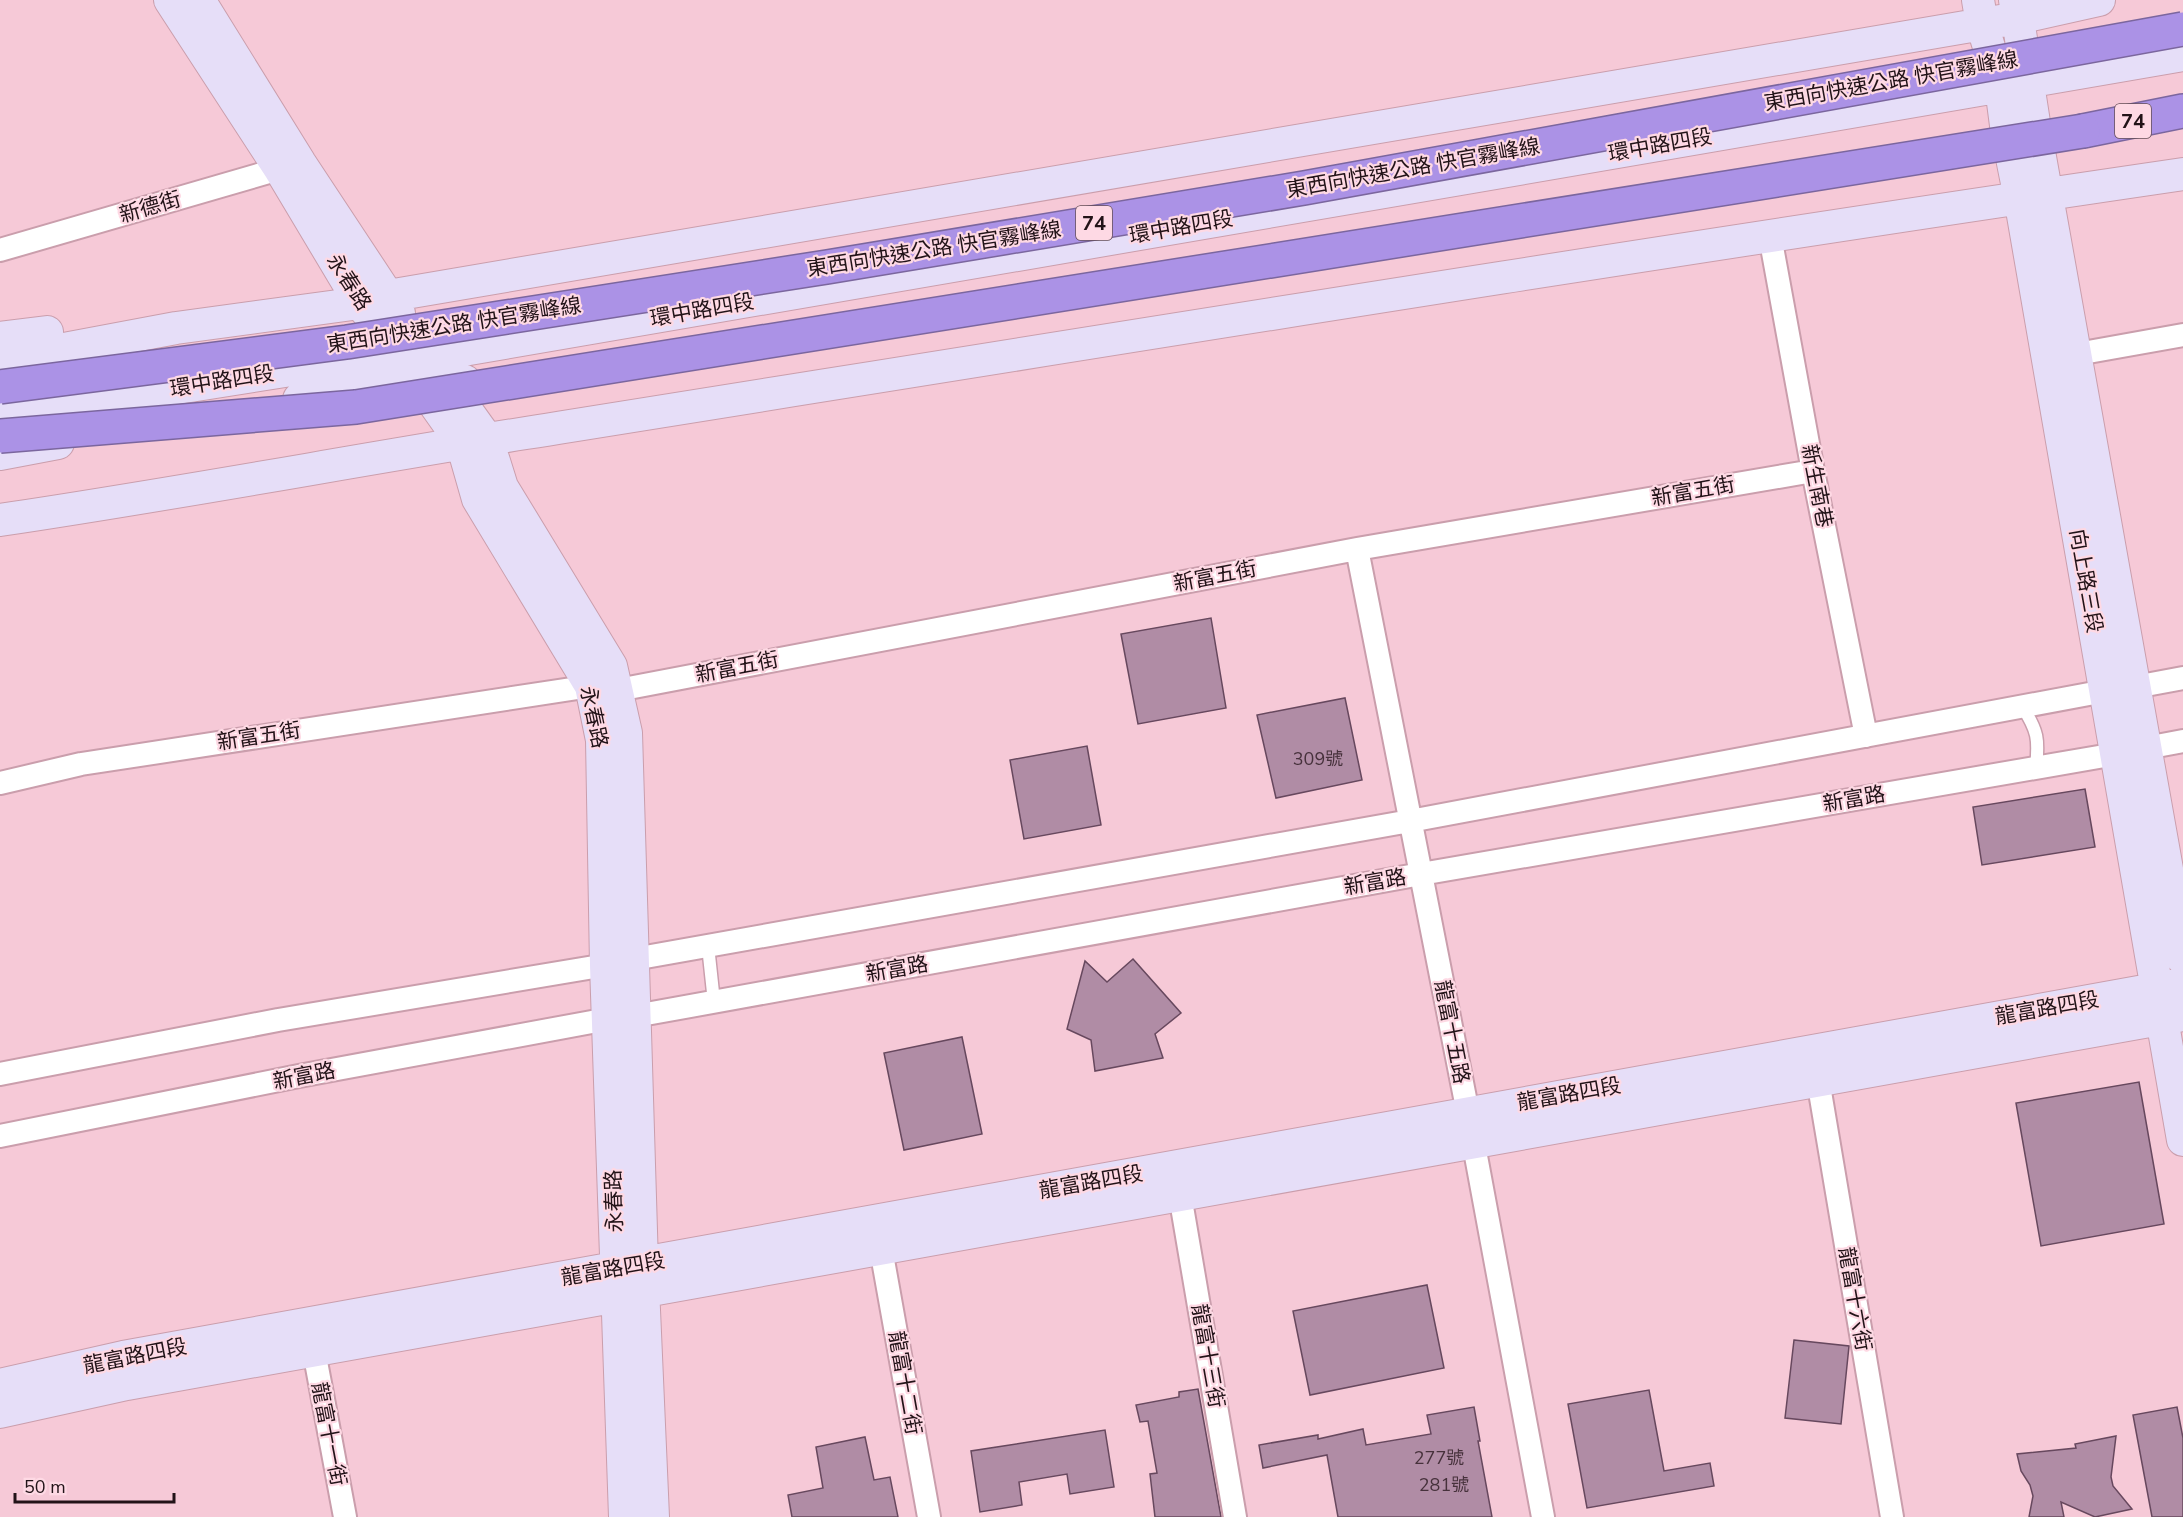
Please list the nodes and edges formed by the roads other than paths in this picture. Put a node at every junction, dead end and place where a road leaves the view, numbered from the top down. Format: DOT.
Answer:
graph roads {
  1 [pos="170,0"];
  2 [pos="199,0"];
  3 [pos="2099,0"];
  4 [pos="2017,6"];
  5 [pos="1978,8"];
  6 [pos="2183,28"];
  7 [pos="2183,55"];
  8 [pos="2015,85"];
  9 [pos="2183,104"];
  10 [pos="2183,111"];
  11 [pos="2183,117"];
  12 [pos="2021,131"];
  13 [pos="2083,131"];
  14 [pos="290,166"];
  15 [pos="2183,174"];
  16 [pos="2034,196"];
  17 [pos="1770,236"];
  18 [pos="0,250"];
  19 [pos="374,300"];
  20 [pos="176,328"];
  21 [pos="2183,335"];
  22 [pos="0,338"];
  23 [pos="2077,354"];
  24 [pos="0,360"];
  25 [pos="414,362"];
  26 [pos="447,384"];
  27 [pos="0,387"];
  28 [pos="0,416"];
  29 [pos="0,436"];
  30 [pos="474,441"];
  31 [pos="0,454"];
  32 [pos="1813,471"];
  33 [pos="0,520"];
  34 [pos="1357,549"];
  35 [pos="2183,678"];
  36 [pos="604,688"];
  37 [pos="2120,689"];
  38 [pos="2022,706"];
  39 [pos="1866,736"];
  40 [pos="2183,741"];
  41 [pos="2131,751"];
  42 [pos="2036,768"];
  43 [pos="0,783"];
  44 [pos="1410,821"];
  45 [pos="1421,874"];
  46 [pos="708,946"];
  47 [pos="2183,959"];
  48 [pos="620,962"];
  49 [pos="2170,986"];
  50 [pos="714,1002"];
  51 [pos="621,1017"];
  52 [pos="2172,1017"];
  53 [pos="0,1074"];
  54 [pos="1818,1080"];
  55 [pos="1470,1128"];
  56 [pos="0,1136"];
  57 [pos="2183,1140"];
  58 [pos="1180,1195"];
  59 [pos="881,1249"];
  60 [pos="630,1280"];
  61 [pos="314,1351"];
  62 [pos="0,1385"];
  63 [pos="0,1412"];
  64 [pos="345,1517"];
  65 [pos="625,1517"];
  66 [pos="653,1517"];
  67 [pos="928,1517"];
  68 [pos="1236,1517"];
  69 [pos="1543,1517"];
  70 [pos="1892,1517"];
  1 -- 14 [label="street, 永春路"];
  2 -- 14 [label="street, 永春路"];
  3 -- 4 [label="street"];
  4 -- 5 [label="street"];
  4 -- 8 [label="street, 向上路三段"];
  5 -- 8 [label="street, 向上路三段"];
  5 -- 19 [label="street"];
  6 -- 27 [label="highway, 東西向快速公路 快官霧峰線 / 74, bridge"];
  7 -- 8 [label="street, 環中路四段"];
  8 -- 12 [label="street, 向上路三段"];
  8 -- 25 [label="street, 環中路四段"];
  9 -- 12 [label="street, 環中路四段"];
  10 -- 13 [label="highway, 74"];
  11 -- 13 [label="highway"];
  12 -- 16 [label="street, 向上路三段"];
  12 -- 26 [label="street, 環中路四段"];
  13 -- 29 [label="highway, 74, bridge"];
  14 -- 18 [label="street, 新德街"];
  14 -- 19 [label="street, 永春路"];
  15 -- 16 [label="street"];
  16 -- 17 [label="street"];
  16 -- 23 [label="street, 向上路三段"];
  16 -- 37 [label="street, 向上路三段"];
  17 -- 30 [label="street"];
  17 -- 32 [label="street, 新生南巷"];
  19 -- 20 [label="street"];
  19 -- 25 [label="street, 永春路"];
  20 -- 22 [label="street"];
  20 -- 24 [label="street"];
  21 -- 23 [label="street"];
  23 -- 37 [label="street, 向上路三段"];
  25 -- 26 [label="street, 永春路"];
  25 -- 28 [label="street, 環中路四段"];
  25 -- 30 [label="street, 永春路"];
  25 -- 31 [label="street, 環中路四段"];
  26 -- 30 [label="street, 永春路"];
  30 -- 33 [label="street"];
  30 -- 36 [label="street, 永春路"];
  32 -- 34 [label="street, 新富五街"];
  32 -- 39 [label="street, 新生南巷"];
  34 -- 36 [label="street, 新富五街"];
  34 -- 44 [label="street, 龍富十五路"];
  35 -- 37 [label="street"];
  36 -- 43 [label="street, 新富五街"];
  36 -- 48 [label="street, 永春路"];
  37 -- 38 [label="street"];
  37 -- 41 [label="street, 向上路三段"];
  38 -- 39 [label="street"];
  38 -- 42 [label="lane"];
  39 -- 44 [label="street"];
  40 -- 41 [label="street, 新富路"];
  41 -- 42 [label="street, 新富路"];
  41 -- 47 [label="street, 向上路三段"];
  41 -- 49 [label="street, 向上路三段"];
  42 -- 45 [label="street, 新富路"];
  44 -- 45 [label="street, 龍富十五路"];
  44 -- 46 [label="street"];
  45 -- 50 [label="street, 新富路"];
  45 -- 55 [label="street, 龍富十五路"];
  46 -- 48 [label="street"];
  46 -- 50 [label="lane"];
  48 -- 51 [label="street, 永春路"];
  48 -- 53 [label="street"];
  49 -- 52 [label="street, 向上路三段"];
  49 -- 55 [label="street, 龍富路四段"];
  50 -- 51 [label="street, 新富路"];
  51 -- 56 [label="street, 新富路"];
  51 -- 60 [label="street, 永春路"];
  52 -- 54 [label="street, 龍富路四段"];
  52 -- 57 [label="street, 向上路三段"];
  54 -- 55 [label="street, 龍富路四段"];
  54 -- 70 [label="street, 龍富十六街"];
  55 -- 58 [label="street, 龍富路四段"];
  55 -- 60 [label="street, 龍富路四段"];
  55 -- 69 [label="street, 龍富十五路"];
  58 -- 59 [label="street, 龍富路四段"];
  58 -- 68 [label="street, 龍富十三街"];
  59 -- 60 [label="street, 龍富路四段"];
  59 -- 67 [label="street, 龍富十二街"];
  60 -- 61 [label="street, 龍富路四段"];
  60 -- 62 [label="street, 龍富路四段"];
  60 -- 65 [label="street, 永春路"];
  60 -- 66 [label="street, 永春路"];
  61 -- 63 [label="street, 龍富路四段"];
  61 -- 64 [label="street, 龍富十一街"];
}
